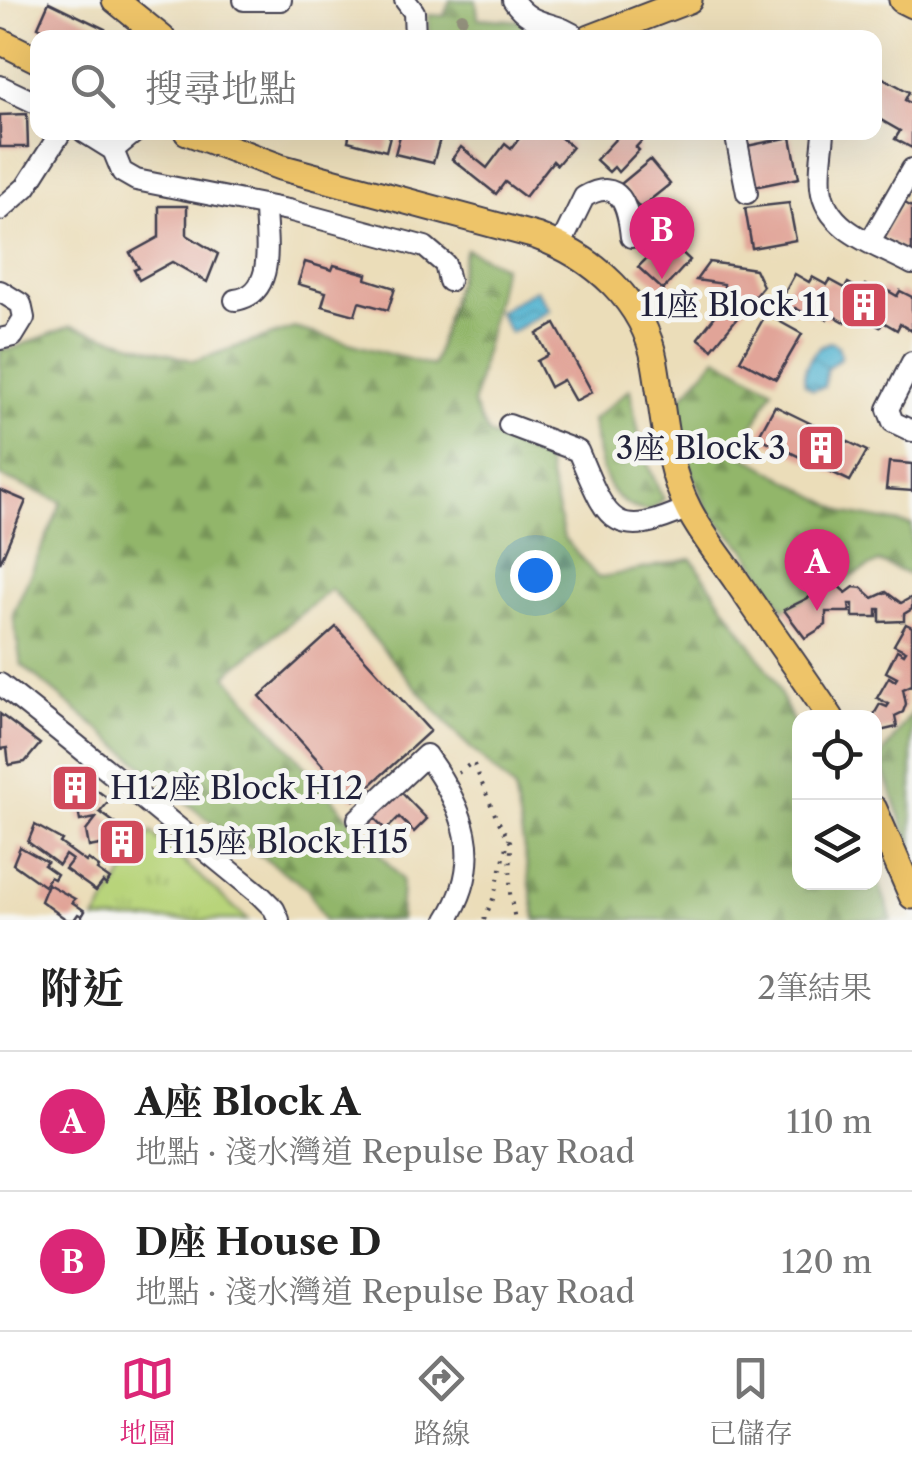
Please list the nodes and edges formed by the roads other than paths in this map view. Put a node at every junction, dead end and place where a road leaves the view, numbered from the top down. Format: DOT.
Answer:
graph roads {
  1 [pos="114,0"];
  2 [pos="244,0"];
  3 [pos="281,0"];
  4 [pos="405,0"];
  5 [pos="513,0"];
  6 [pos="689,0"];
  7 [pos="902,0"];
  8 [pos="912,5"];
  9 [pos="152,30"];
  10 [pos="414,30"];
  11 [pos="568,30"];
  12 [pos="611,30"];
  13 [pos="0,41"];
  14 [pos="30,56"];
  15 [pos="0,86"];
  16 [pos="30,100"];
  17 [pos="56,140"];
  18 [pos="97,140"];
  19 [pos="125,140"];
  20 [pos="208,140"];
  21 [pos="737,140"];
  22 [pos="823,140"];
  23 [pos="113,150"];
  24 [pos="912,170"];
  25 [pos="747,193"];
  26 [pos="264,206"];
  27 [pos="0,210"];
  28 [pos="631,237"];
  29 [pos="870,242"];
  30 [pos="560,246"];
  31 [pos="912,264"];
  32 [pos="449,281"];
  33 [pos="0,291"];
  34 [pos="235,300"];
  35 [pos="0,339"];
  36 [pos="912,362"];
  37 [pos="509,425"];
  38 [pos="912,431"];
  39 [pos="688,508"];
  40 [pos="0,684"];
  41 [pos="826,710"];
  42 [pos="358,820"];
  43 [pos="882,827"];
  44 [pos="912,896"];
  45 [pos="279,920"];
  46 [pos="447,920"];
  1 -- 9 [label="main road"];
  2 -- 3 [label="street"];
  4 -- 10 [label="street"];
  5 -- 11 [label="street"];
  6 -- 12 [label="main road"];
  7 -- 8 [label="main road"];
  13 -- 14 [label="main road"];
  15 -- 16 [label="street"];
  17 -- 27 [label="street"];
  18 -- 23 [label="street"];
  19 -- 23 [label="street"];
  20 -- 30 [label="main road"];
  21 -- 25 [label="street"];
  22 -- 29 [label="street"];
  23 -- 26 [label="street"];
  24 -- 29 [label="street"];
  26 -- 32 [label="street"];
  26 -- 34 [label="street"];
  28 -- 30 [label="street"];
  29 -- 31 [label="street"];
  30 -- 39 [label="main road"];
  33 -- 35 [label="street"];
  36 -- 38 [label="street"];
  37 -- 39 [label="street"];
  39 -- 41 [label="main road"];
  40 -- 45 [label="street"];
  42 -- 46 [label="street"];
  43 -- 44 [label="main road"];
}
